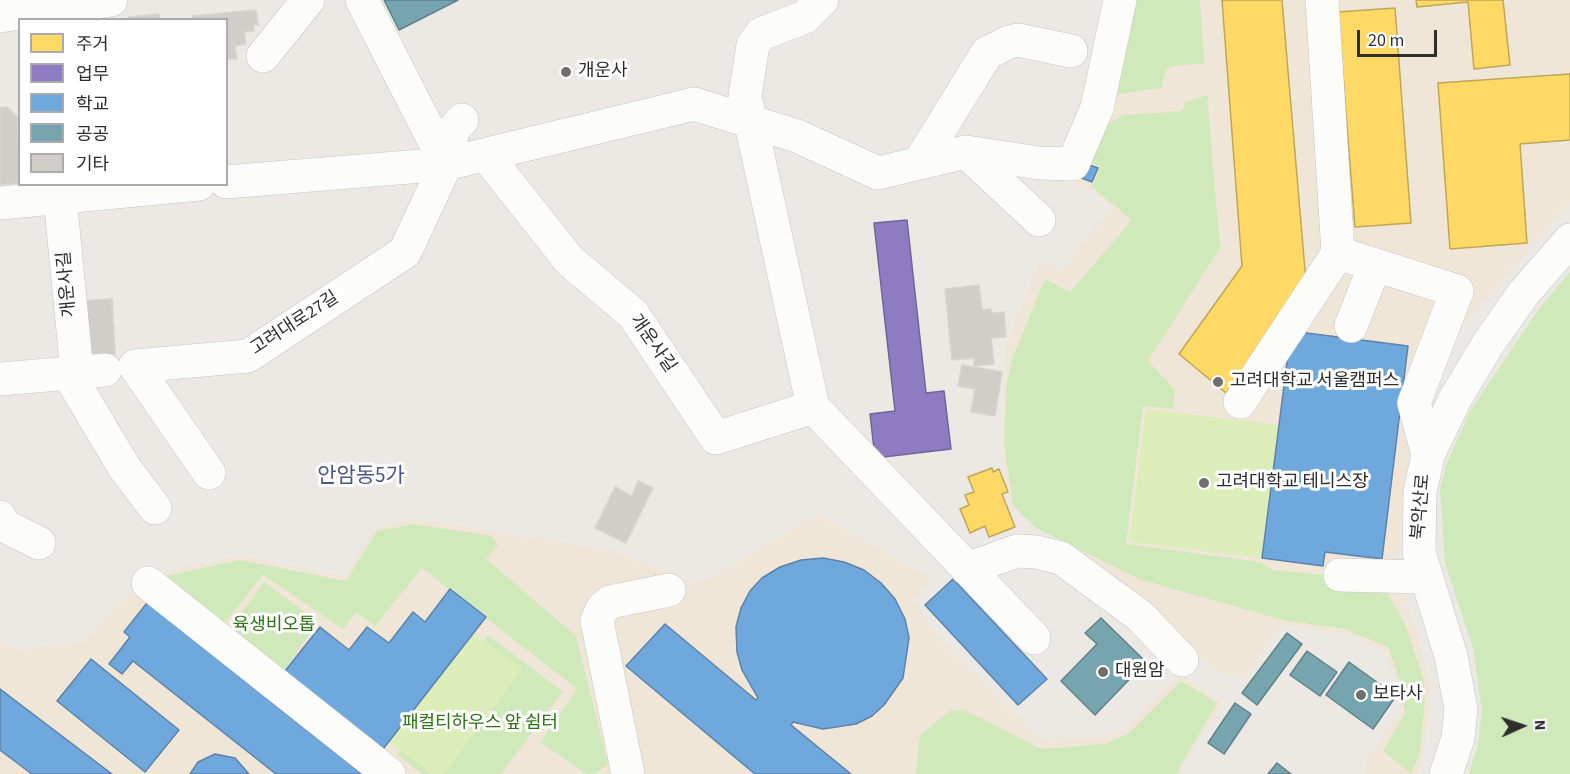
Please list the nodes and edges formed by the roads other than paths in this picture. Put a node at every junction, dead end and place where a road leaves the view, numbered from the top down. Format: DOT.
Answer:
graph roads {
  1 [pos="308,0"];
  2 [pos="362,0"];
  3 [pos="822,0"];
  4 [pos="1119,0"];
  5 [pos="1322,0"];
  6 [pos="104,7"];
  7 [pos="0,16"];
  8 [pos="263,56"];
  9 [pos="1070,58"];
  10 [pos="462,120"];
  11 [pos="748,121"];
  12 [pos="966,152"];
  13 [pos="486,155"];
  14 [pos="919,163"];
  15 [pos="446,164"];
  16 [pos="228,182"];
  17 [pos="156,186"];
  18 [pos="114,188"];
  19 [pos="60,196"];
  20 [pos="0,203"];
  21 [pos="1039,220"];
  22 [pos="1570,240"];
  23 [pos="1338,253"];
  24 [pos="1375,265"];
  25 [pos="1351,326"];
  26 [pos="83,372"];
  27 [pos="0,379"];
  28 [pos="1240,402"];
  29 [pos="813,407"];
  30 [pos="1428,455"];
  31 [pos="209,473"];
  32 [pos="155,508"];
  33 [pos="0,517"];
  34 [pos="39,543"];
  35 [pos="967,569"];
  36 [pos="1340,575"];
  37 [pos="1425,577"];
  38 [pos="148,583"];
  39 [pos="669,590"];
  40 [pos="1034,638"];
  41 [pos="1182,660"];
  42 [pos="390,774"];
  43 [pos="628,774"];
  44 [pos="1446,774"];
  1 -- 8 [label="street"];
  2 -- 15 [label="street"];
  3 -- 11 [label="street"];
  4 -- 12 [label="street"];
  5 -- 23 [label="street"];
  6 -- 7 [label="street"];
  9 -- 14 [label="street"];
  10 -- 15 [label="street"];
  11 -- 13 [label="street"];
  11 -- 14 [label="street"];
  11 -- 29 [label="street"];
  12 -- 14 [label="street"];
  12 -- 21 [label="street"];
  13 -- 15 [label="street"];
  13 -- 29 [label="street, 개운사길"];
  15 -- 16 [label="street"];
  15 -- 31 [label="street, 고려대로27길"];
  17 -- 18 [label="street"];
  18 -- 19 [label="street"];
  19 -- 20 [label="street"];
  19 -- 26 [label="street, 개운사길"];
  22 -- 30 [label="street, 북악산로"];
  23 -- 24 [label="street"];
  23 -- 28 [label="street"];
  24 -- 25 [label="street"];
  24 -- 30 [label="street"];
  26 -- 27 [label="street"];
  26 -- 32 [label="street"];
  29 -- 35 [label="street"];
  30 -- 37 [label="street, 북악산로"];
  33 -- 34 [label="street"];
  35 -- 40 [label="street"];
  35 -- 41 [label="street"];
  36 -- 37 [label="street"];
  37 -- 44 [label="street, 북악산로"];
  38 -- 42 [label="street"];
  39 -- 43 [label="street"];
}
